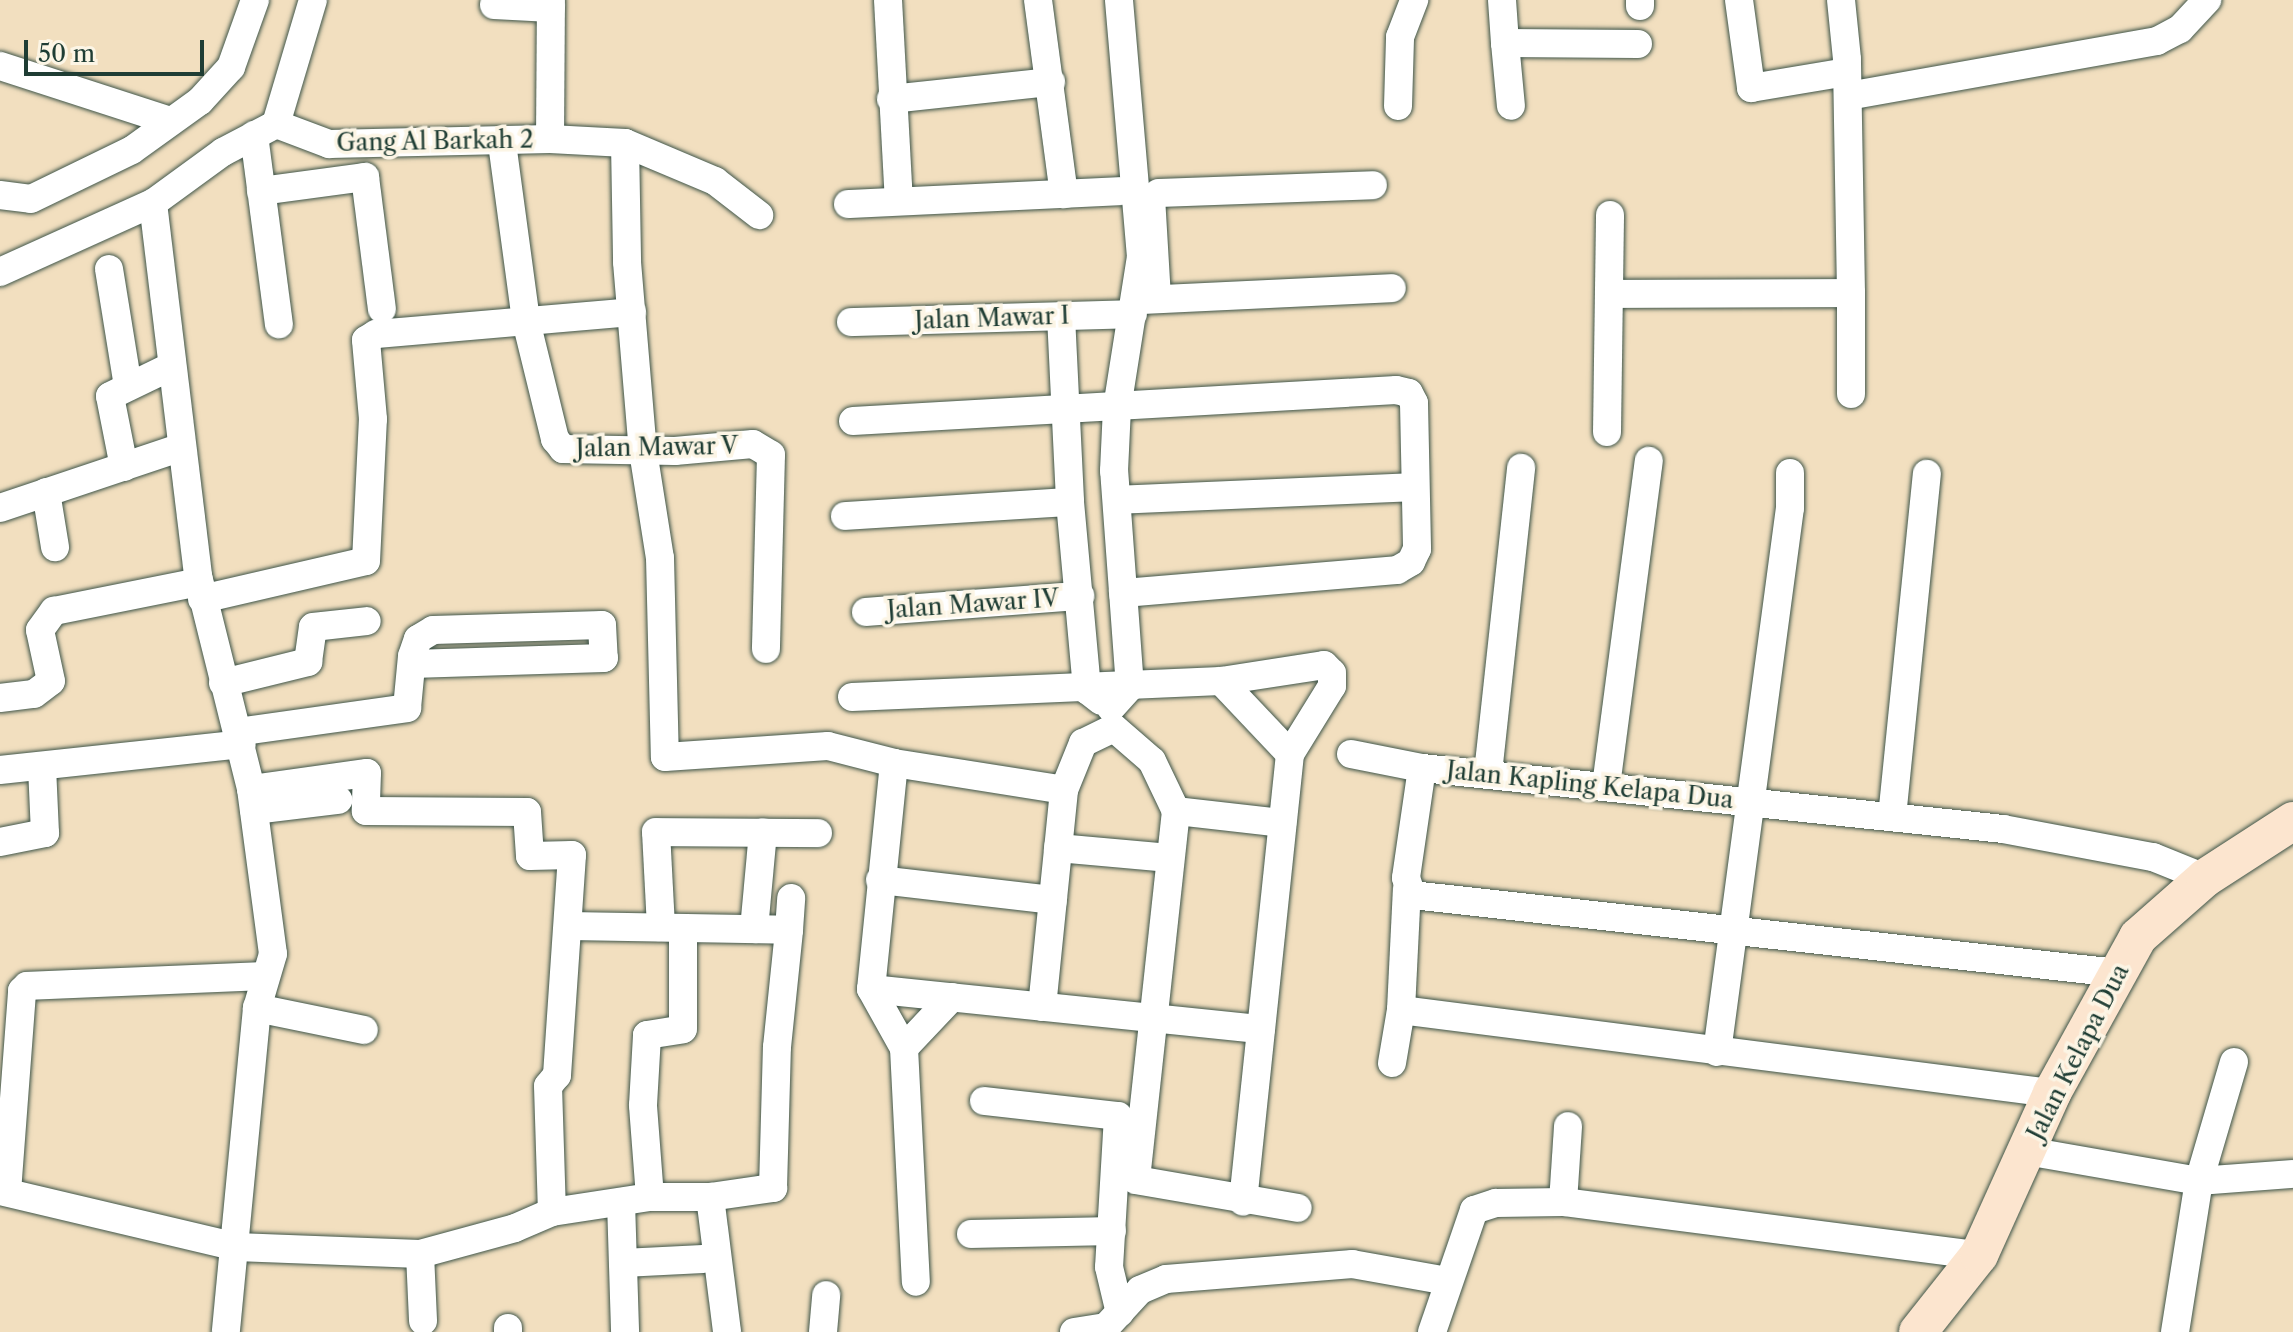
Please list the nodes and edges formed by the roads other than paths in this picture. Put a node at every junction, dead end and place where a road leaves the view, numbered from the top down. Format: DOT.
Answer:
graph roads {
  1 [pos="255,0"];
  2 [pos="313,0"];
  3 [pos="888,0"];
  4 [pos="1038,0"];
  5 [pos="1119,0"];
  6 [pos="1414,0"];
  7 [pos="1502,0"];
  8 [pos="1739,0"];
  9 [pos="1841,0"];
  10 [pos="2207,0"];
  11 [pos="551,4"];
  12 [pos="494,5"];
  13 [pos="1505,43"];
  14 [pos="1638,44"];
  15 [pos="0,66"];
  16 [pos="1051,82"];
  17 [pos="1848,84"];
  18 [pos="891,99"];
  19 [pos="1398,106"];
  20 [pos="1511,106"];
  21 [pos="170,121"];
  22 [pos="265,130"];
  23 [pos="550,139"];
  24 [pos="502,143"];
  25 [pos="625,143"];
  26 [pos="1373,185"];
  27 [pos="261,191"];
  28 [pos="1120,191"];
  29 [pos="1064,194"];
  30 [pos="0,195"];
  31 [pos="899,201"];
  32 [pos="153,203"];
  33 [pos="848,204"];
  34 [pos="759,215"];
  35 [pos="1610,215"];
  36 [pos="109,269"];
  37 [pos="0,272"];
  38 [pos="1392,288"];
  39 [pos="1851,293"];
  40 [pos="1609,294"];
  41 [pos="1142,304"];
  42 [pos="382,309"];
  43 [pos="632,312"];
  44 [pos="1061,316"];
  45 [pos="526,321"];
  46 [pos="851,322"];
  47 [pos="279,324"];
  48 [pos="172,366"];
  49 [pos="128,386"];
  50 [pos="1851,394"];
  51 [pos="1117,408"];
  52 [pos="1066,410"];
  53 [pos="853,421"];
  54 [pos="1607,432"];
  55 [pos="182,447"];
  56 [pos="643,451"];
  57 [pos="1649,461"];
  58 [pos="124,467"];
  59 [pos="1521,468"];
  60 [pos="1790,473"];
  61 [pos="1927,474"];
  62 [pos="1414,487"];
  63 [pos="46,492"];
  64 [pos="1117,500"];
  65 [pos="1070,502"];
  66 [pos="0,508"];
  67 [pos="845,516"];
  68 [pos="55,547"];
  69 [pos="200,590"];
  70 [pos="1123,593"];
  71 [pos="1080,596"];
  72 [pos="866,612"];
  73 [pos="367,621"];
  74 [pos="766,649"];
  75 [pos="412,664"];
  76 [pos="1221,681"];
  77 [pos="223,683"];
  78 [pos="1130,687"];
  79 [pos="1087,690"];
  80 [pos="852,697"];
  81 [pos="0,698"];
  82 [pos="1112,718"];
  83 [pos="239,738"];
  84 [pos="1290,754"];
  85 [pos="1351,754"];
  86 [pos="894,763"];
  87 [pos="42,766"];
  88 [pos="1422,768"];
  89 [pos="0,770"];
  90 [pos="1488,773"];
  91 [pos="1606,786"];
  92 [pos="1064,790"];
  93 [pos="252,800"];
  94 [pos="338,800"];
  95 [pos="1749,801"];
  96 [pos="1176,811"];
  97 [pos="1892,817"];
  98 [pos="2293,821"];
  99 [pos="1282,823"];
  100 [pos="763,832"];
  101 [pos="818,833"];
  102 [pos="0,842"];
  103 [pos="1058,848"];
  104 [pos="1170,858"];
  105 [pos="2205,878"];
  106 [pos="880,880"];
  107 [pos="1407,889"];
  108 [pos="791,898"];
  109 [pos="1053,900"];
  110 [pos="569,926"];
  111 [pos="672,928"];
  112 [pos="754,929"];
  113 [pos="789,930"];
  114 [pos="1733,930"];
  115 [pos="2117,973"];
  116 [pos="263,976"];
  117 [pos="871,989"];
  118 [pos="952,997"];
  119 [pos="1042,1007"];
  120 [pos="257,1008"];
  121 [pos="1401,1010"];
  122 [pos="1154,1018"];
  123 [pos="1261,1029"];
  124 [pos="364,1030"];
  125 [pos="904,1048"];
  126 [pos="1717,1052"];
  127 [pos="2234,1062"];
  128 [pos="1392,1063"];
  129 [pos="2052,1093"];
  130 [pos="984,1101"];
  131 [pos="1568,1126"];
  132 [pos="2027,1151"];
  133 [pos="2293,1174"];
  134 [pos="2199,1181"];
  135 [pos="3,1192"];
  136 [pos="650,1197"];
  137 [pos="710,1197"];
  138 [pos="621,1202"];
  139 [pos="1243,1202"];
  140 [pos="1563,1202"];
  141 [pos="1298,1208"];
  142 [pos="552,1212"];
  143 [pos="1112,1231"];
  144 [pos="971,1234"];
  145 [pos="236,1247"];
  146 [pos="420,1254"];
  147 [pos="1979,1255"];
  148 [pos="703,1259"];
  149 [pos="623,1263"];
  150 [pos="1447,1281"];
  151 [pos="916,1282"];
  152 [pos="826,1295"];
  153 [pos="1120,1313"];
  154 [pos="423,1321"];
  155 [pos="226,1332"];
  156 [pos="625,1332"];
  157 [pos="727,1332"];
  158 [pos="823,1332"];
  159 [pos="1074,1332"];
  160 [pos="1432,1332"];
  161 [pos="1918,1332"];
  162 [pos="2175,1332"];
  1 -- 21 [label="street"];
  2 -- 22 [label="street"];
  3 -- 18 [label="street"];
  4 -- 16 [label="street"];
  5 -- 41 [label="street"];
  6 -- 19 [label="street"];
  7 -- 13 [label="street"];
  8 -- 17 [label="street"];
  9 -- 17 [label="street"];
  10 -- 17 [label="street"];
  11 -- 12 [label="street"];
  11 -- 23 [label="street"];
  13 -- 14 [label="street"];
  13 -- 20 [label="street"];
  15 -- 21 [label="street"];
  16 -- 18 [label="street"];
  16 -- 29 [label="street"];
  17 -- 39 [label="street"];
  18 -- 31 [label="street"];
  21 -- 30 [label="street"];
  22 -- 24 [label="street, Gang Al Barkah 2"];
  22 -- 27 [label="street"];
  22 -- 32 [label="street"];
  23 -- 24 [label="street, Gang Al Barkah 2"];
  23 -- 25 [label="street, Gang Al Barkah 2"];
  24 -- 45 [label="street, Jalan Mawar V"];
  25 -- 34 [label="street, Gang Al Barkah 2"];
  25 -- 43 [label="street"];
  26 -- 41 [label="street"];
  27 -- 42 [label="street"];
  27 -- 47 [label="street"];
  28 -- 29 [label="street"];
  29 -- 31 [label="street"];
  31 -- 33 [label="street"];
  32 -- 37 [label="street"];
  32 -- 48 [label="street"];
  35 -- 40 [label="street"];
  36 -- 49 [label="street"];
  38 -- 41 [label="street, Jalan Mawar I"];
  39 -- 40 [label="street"];
  39 -- 50 [label="street"];
  40 -- 54 [label="street"];
  41 -- 44 [label="street, Jalan Mawar I"];
  41 -- 51 [label="street"];
  43 -- 45 [label="street"];
  43 -- 56 [label="street"];
  44 -- 46 [label="street, Jalan Mawar I"];
  44 -- 52 [label="street"];
  45 -- 56 [label="street, Jalan Mawar V"];
  45 -- 69 [label="street"];
  48 -- 49 [label="street"];
  48 -- 55 [label="street"];
  49 -- 58 [label="street"];
  51 -- 52 [label="street"];
  51 -- 62 [label="street"];
  51 -- 64 [label="street"];
  52 -- 53 [label="street"];
  52 -- 65 [label="street"];
  55 -- 58 [label="street"];
  55 -- 69 [label="street"];
  56 -- 74 [label="street, Jalan Mawar V"];
  56 -- 86 [label="street"];
  57 -- 91 [label="street"];
  58 -- 63 [label="street"];
  59 -- 90 [label="street"];
  60 -- 95 [label="street"];
  61 -- 97 [label="street"];
  62 -- 64 [label="street"];
  62 -- 70 [label="street"];
  63 -- 66 [label="street"];
  63 -- 68 [label="street"];
  64 -- 70 [label="street"];
  65 -- 67 [label="street"];
  65 -- 71 [label="street"];
  69 -- 77 [label="street"];
  69 -- 81 [label="street"];
  70 -- 78 [label="street"];
  71 -- 72 [label="street, Jalan Mawar IV"];
  71 -- 79 [label="street"];
  73 -- 77 [label="street"];
  75 -- 75 [label="street"];
  75 -- 83 [label="street"];
  76 -- 78 [label="street"];
  76 -- 84 [label="street"];
  76 -- 84 [label="street"];
  77 -- 83 [label="street"];
  78 -- 79 [label="street"];
  78 -- 82 [label="street"];
  79 -- 80 [label="street"];
  79 -- 82 [label="street"];
  82 -- 92 [label="street"];
  82 -- 96 [label="street"];
  83 -- 87 [label="street"];
  83 -- 93 [label="street"];
  84 -- 99 [label="street"];
  85 -- 88 [label="street"];
  86 -- 92 [label="street"];
  86 -- 106 [label="street"];
  87 -- 89 [label="street"];
  87 -- 102 [label="street"];
  88 -- 90 [label="street, Jalan Kapling Kelapa Dua"];
  88 -- 107 [label="street, Jalan Kapling Kelapa Dua"];
  90 -- 91 [label="street, Jalan Kapling Kelapa Dua"];
  91 -- 95 [label="street, Jalan Kapling Kelapa Dua"];
  92 -- 103 [label="street"];
  93 -- 94 [label="street"];
  93 -- 110 [label="street"];
  93 -- 116 [label="street"];
  95 -- 97 [label="street, Jalan Kapling Kelapa Dua"];
  95 -- 114 [label="street"];
  96 -- 99 [label="street"];
  96 -- 104 [label="street"];
  97 -- 105 [label="street, Jalan Kapling Kelapa Dua"];
  98 -- 105 [label="main road, Jalan Kelapa Dua"];
  99 -- 123 [label="street"];
  100 -- 101 [label="street"];
  100 -- 111 [label="street"];
  100 -- 112 [label="street"];
  103 -- 104 [label="street"];
  103 -- 109 [label="street"];
  104 -- 122 [label="street"];
  105 -- 115 [label="main road, Jalan Kelapa Dua"];
  106 -- 109 [label="street"];
  106 -- 117 [label="street"];
  107 -- 114 [label="street"];
  107 -- 121 [label="street, Jalan Kapling Kelapa Dua"];
  108 -- 113 [label="street"];
  109 -- 119 [label="street"];
  110 -- 111 [label="street"];
  110 -- 142 [label="street"];
  111 -- 112 [label="street"];
  111 -- 136 [label="street"];
  112 -- 113 [label="street"];
  113 -- 137 [label="street"];
  114 -- 115 [label="street"];
  114 -- 126 [label="street"];
  115 -- 129 [label="main road, Jalan Kelapa Dua"];
  116 -- 120 [label="street"];
  116 -- 135 [label="street"];
  117 -- 118 [label="street"];
  117 -- 125 [label="street"];
  118 -- 119 [label="street"];
  118 -- 125 [label="street"];
  119 -- 122 [label="street"];
  120 -- 124 [label="street"];
  120 -- 145 [label="street"];
  121 -- 126 [label="street"];
  121 -- 128 [label="street, Jalan Kapling Kelapa Dua"];
  122 -- 123 [label="street"];
  122 -- 139 [label="street"];
  123 -- 139 [label="street"];
  125 -- 151 [label="street"];
  126 -- 129 [label="street"];
  127 -- 134 [label="street"];
  129 -- 132 [label="main road, Jalan Kelapa Dua"];
  130 -- 143 [label="street"];
  131 -- 140 [label="street"];
  132 -- 134 [label="street"];
  132 -- 147 [label="main road, Jalan Kelapa Dua"];
  133 -- 134 [label="street"];
  134 -- 162 [label="street"];
  135 -- 145 [label="street"];
  136 -- 137 [label="street"];
  136 -- 138 [label="street"];
  137 -- 157 [label="street"];
  138 -- 142 [label="street"];
  138 -- 149 [label="street"];
  139 -- 141 [label="street"];
  140 -- 147 [label="street"];
  140 -- 150 [label="street"];
  142 -- 146 [label="street"];
  143 -- 144 [label="street"];
  143 -- 153 [label="street"];
  145 -- 146 [label="street"];
  145 -- 155 [label="street"];
  146 -- 154 [label="street"];
  147 -- 161 [label="main road, Jalan Kelapa Dua"];
  148 -- 149 [label="street"];
  149 -- 156 [label="street"];
  150 -- 153 [label="street"];
  150 -- 160 [label="street"];
  152 -- 158 [label="street"];
  153 -- 159 [label="street"];
}
